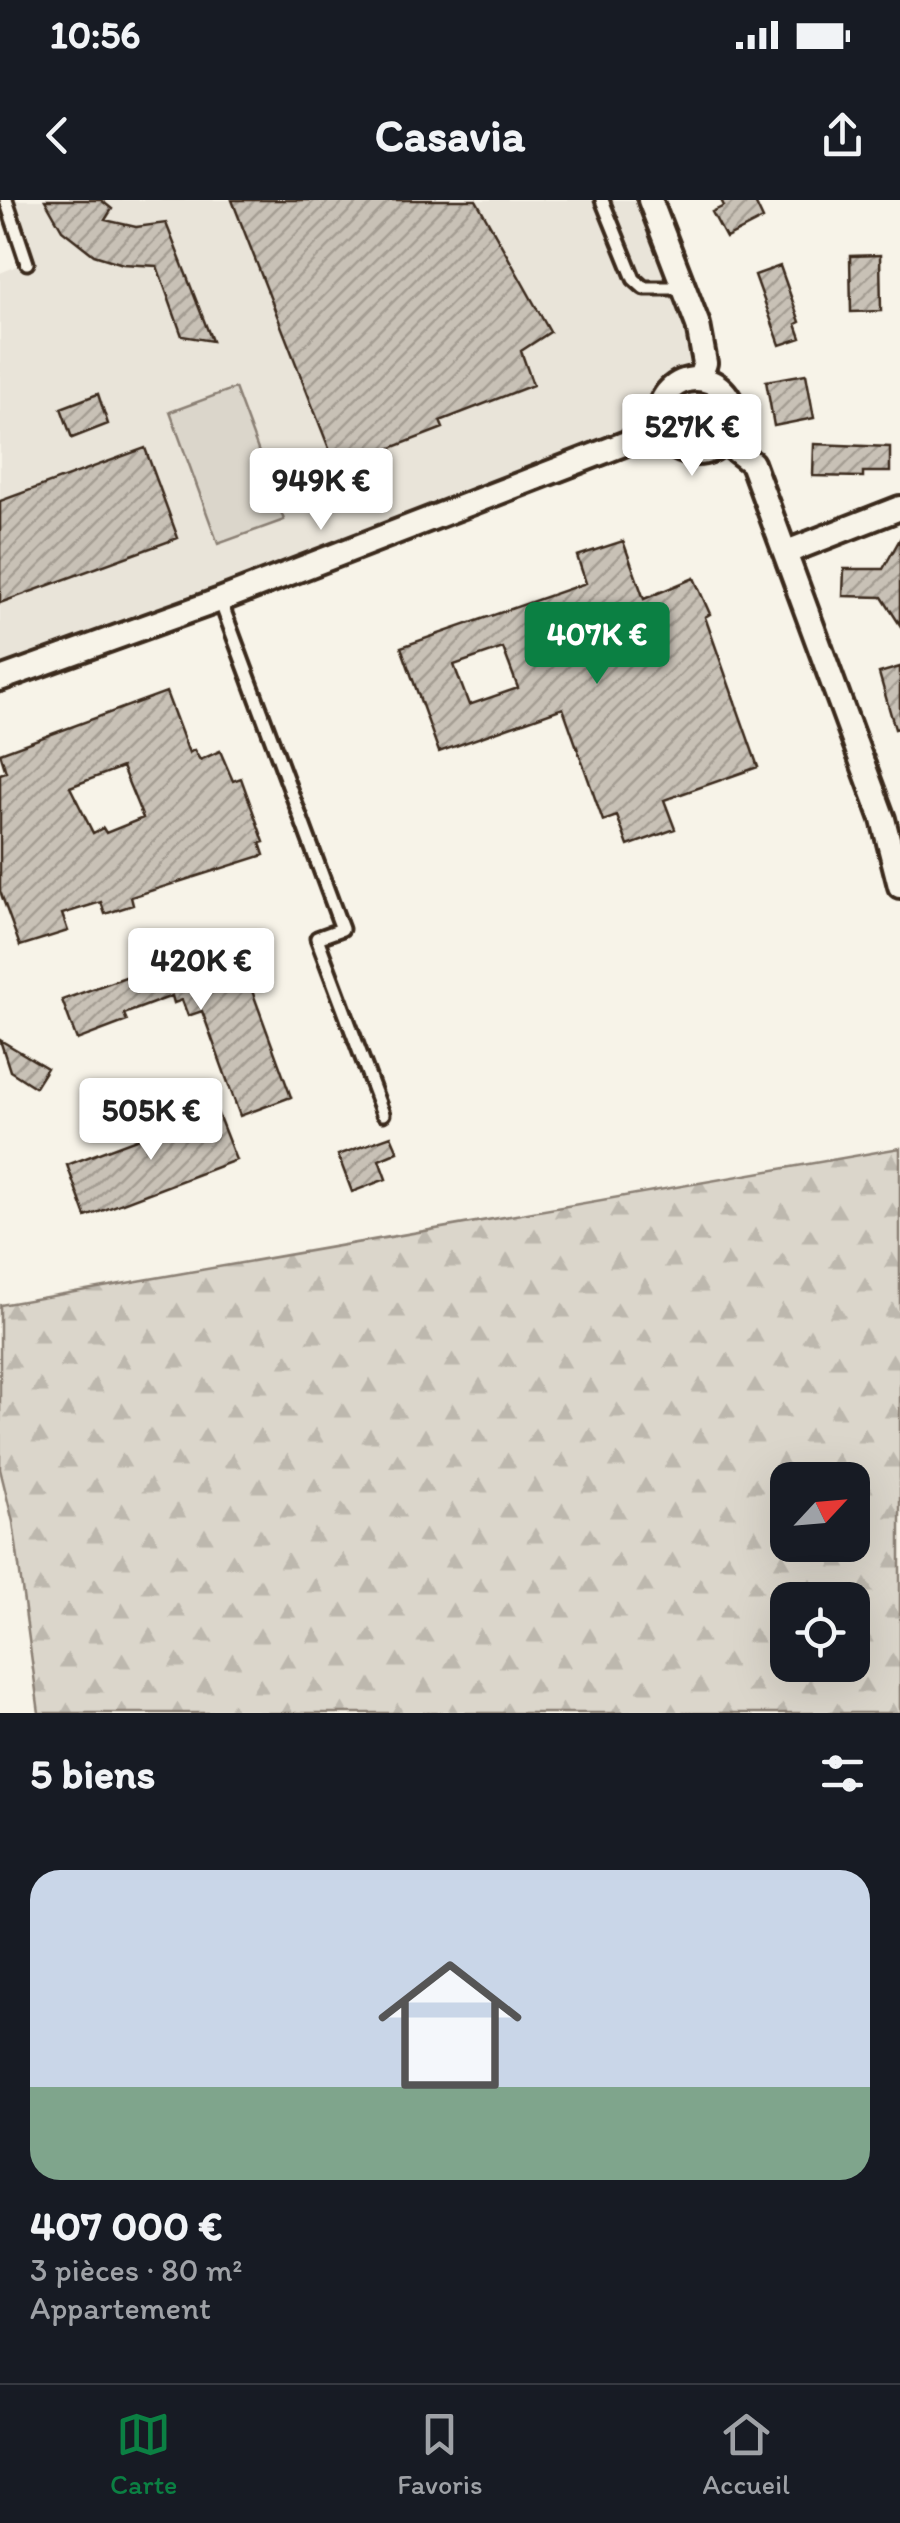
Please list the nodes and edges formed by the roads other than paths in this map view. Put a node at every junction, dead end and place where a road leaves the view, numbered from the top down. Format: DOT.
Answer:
graph roads {
  1 [pos="6,200"];
  2 [pos="602,200"];
  3 [pos="650,200"];
  4 [pos="28,263"];
  5 [pos="683,288"];
  6 [pos="700,378"];
  7 [pos="660,430"];
  8 [pos="725,442"];
  9 [pos="900,508"];
  10 [pos="787,552"];
  11 [pos="220,600"];
  12 [pos="0,680"];
  13 [pos="900,886"];
  14 [pos="383,1114"];
  1 -- 4 [label="lane"];
  2 -- 5 [label="lane"];
  3 -- 5 [label="street"];
  5 -- 6 [label="street"];
  6 -- 7 [label="street"];
  6 -- 8 [label="street"];
  7 -- 8 [label="street"];
  7 -- 11 [label="street"];
  8 -- 10 [label="street"];
  9 -- 10 [label="street"];
  10 -- 13 [label="street"];
  11 -- 12 [label="street"];
  11 -- 14 [label="lane"];
}
